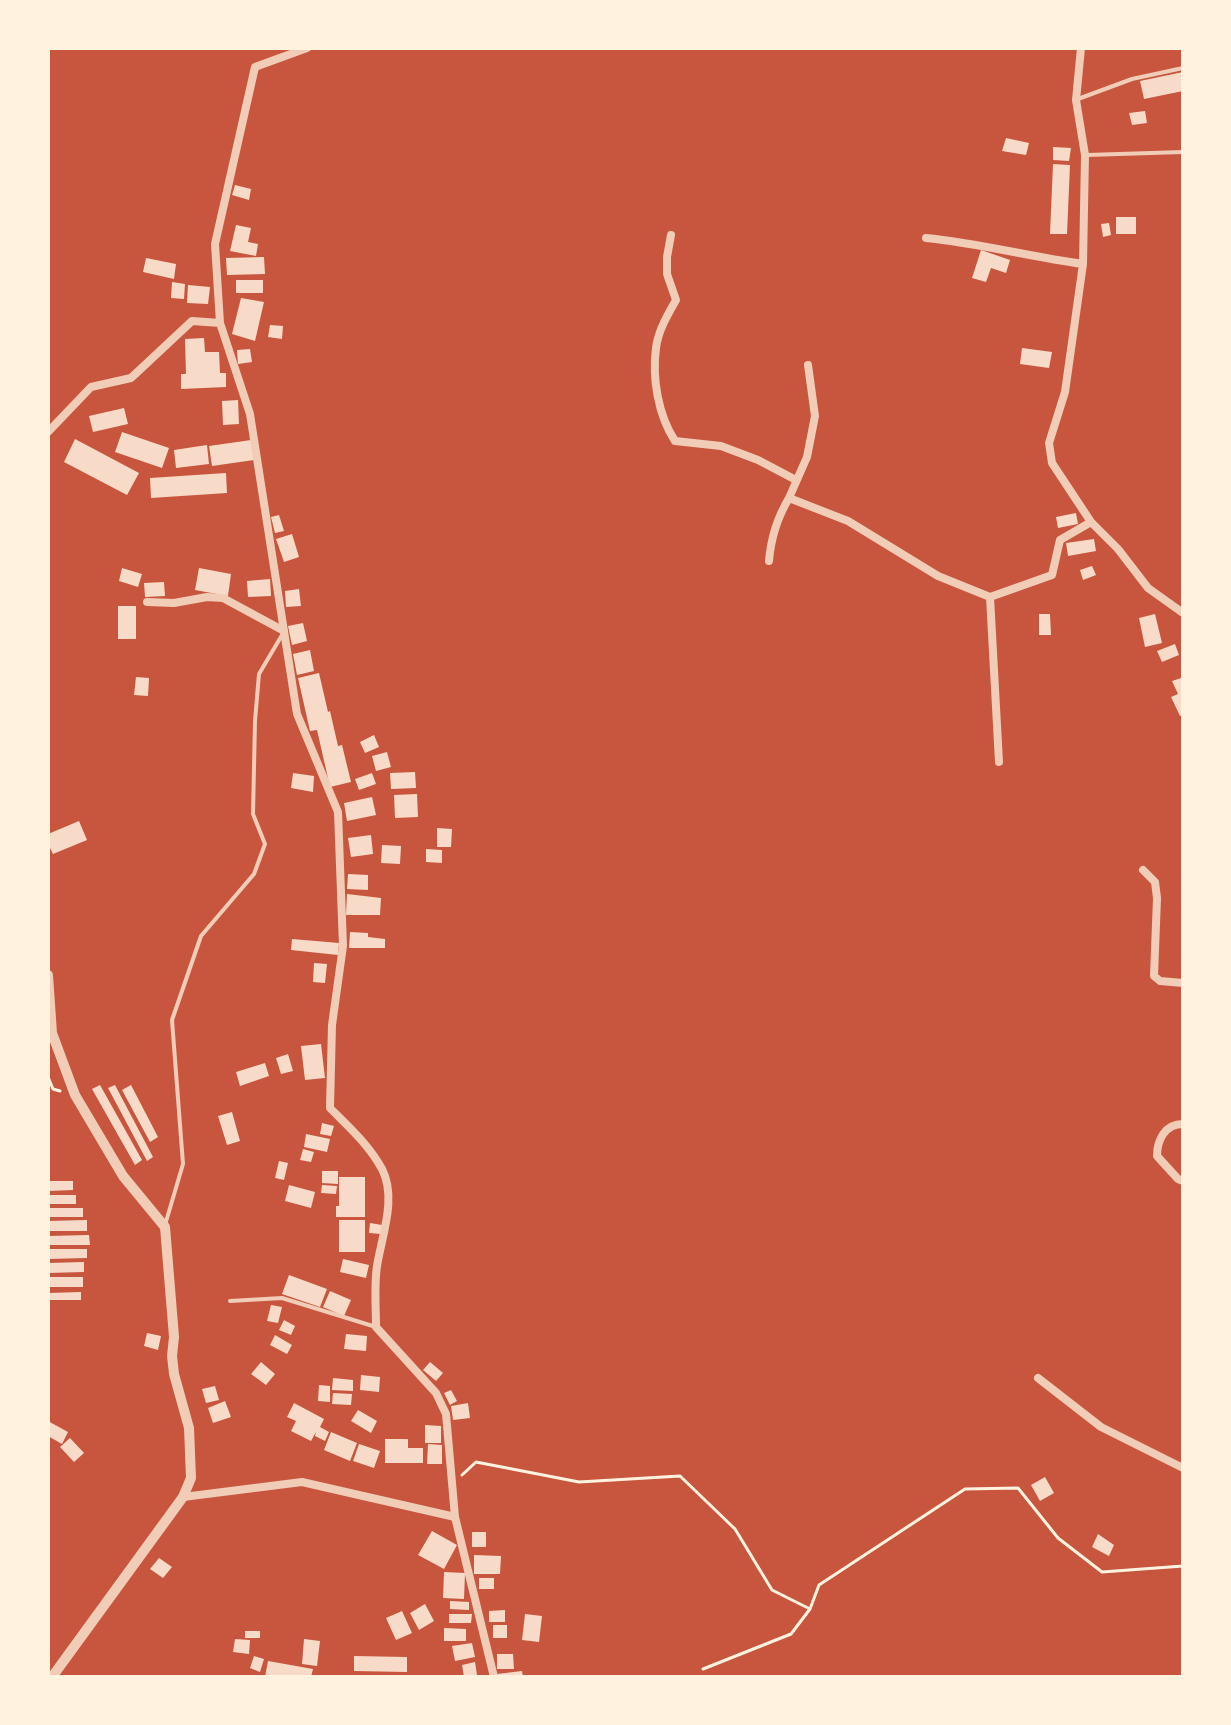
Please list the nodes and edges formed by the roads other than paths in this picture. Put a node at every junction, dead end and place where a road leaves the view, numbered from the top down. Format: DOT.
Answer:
graph roads {
  1 [pos="307,48"];
  2 [pos="1081,48"];
  3 [pos="1183,68"];
  4 [pos="1076,100"];
  5 [pos="1183,152"];
  6 [pos="1085,155"];
  7 [pos="671,235"];
  8 [pos="926,238"];
  9 [pos="1083,264"];
  10 [pos="220,323"];
  11 [pos="808,365"];
  12 [pos="48,432"];
  13 [pos="796,480"];
  14 [pos="789,498"];
  15 [pos="1091,522"];
  16 [pos="769,561"];
  17 [pos="990,597"];
  18 [pos="147,602"];
  19 [pos="1183,613"];
  20 [pos="284,631"];
  21 [pos="999,762"];
  22 [pos="1143,870"];
  23 [pos="48,975"];
  24 [pos="1183,983"];
  25 [pos="1183,1124"];
  26 [pos="1183,1181"];
  27 [pos="165,1227"];
  28 [pos="230,1301"];
  29 [pos="376,1327"];
  30 [pos="1038,1378"];
  31 [pos="1183,1468"];
  32 [pos="183,1497"];
  33 [pos="455,1517"];
  34 [pos="52,1677"];
  35 [pos="494,1677"];
  1 -- 10 [label="street"];
  2 -- 4 [label="street"];
  3 -- 4 [label="lane"];
  4 -- 6 [label="street"];
  5 -- 6 [label="lane"];
  6 -- 9 [label="street"];
  7 -- 13 [label="street"];
  8 -- 9 [label="street"];
  9 -- 15 [label="street"];
  10 -- 12 [label="street"];
  10 -- 20 [label="street"];
  11 -- 13 [label="street"];
  13 -- 14 [label="street"];
  14 -- 16 [label="street"];
  14 -- 17 [label="street"];
  15 -- 17 [label="street"];
  15 -- 19 [label="street"];
  17 -- 21 [label="street"];
  18 -- 20 [label="street"];
  20 -- 27 [label="lane"];
  20 -- 29 [label="street"];
  22 -- 24 [label="street"];
  23 -- 27 [label="street"];
  25 -- 26 [label="street"];
  27 -- 32 [label="street"];
  28 -- 29 [label="lane"];
  29 -- 33 [label="street"];
  30 -- 31 [label="street"];
  32 -- 33 [label="street"];
  32 -- 34 [label="street"];
  33 -- 35 [label="street"];
}
